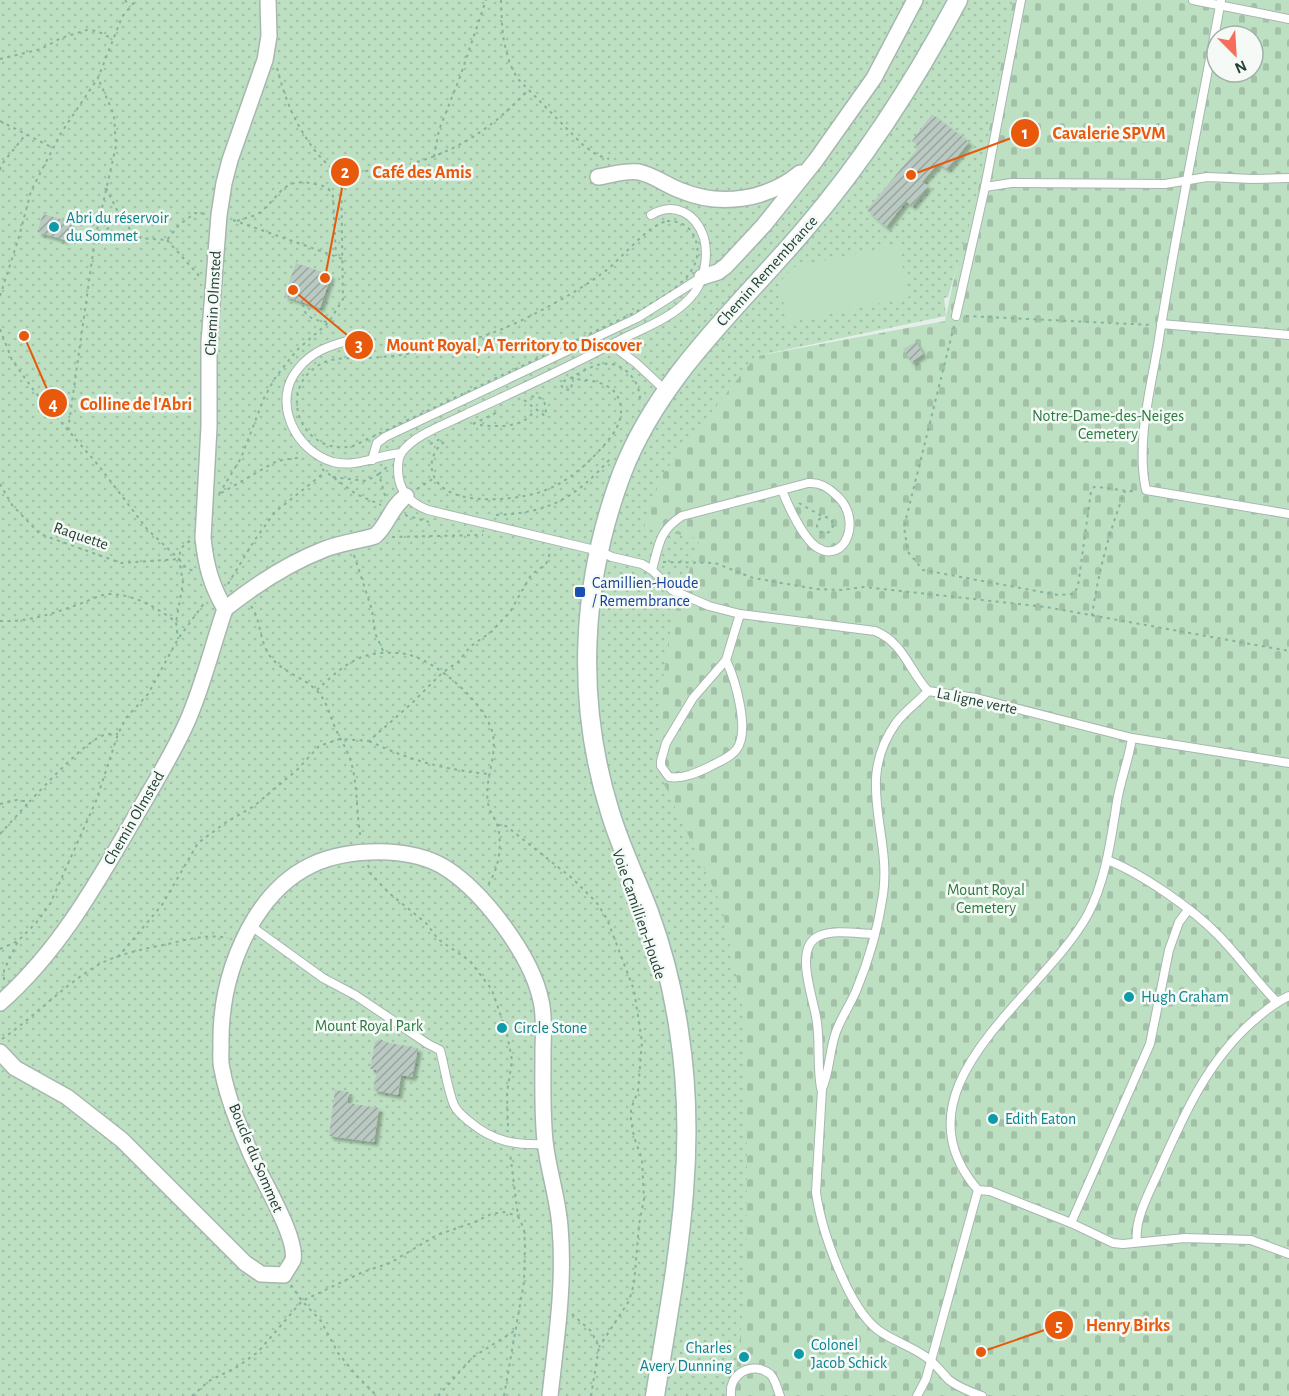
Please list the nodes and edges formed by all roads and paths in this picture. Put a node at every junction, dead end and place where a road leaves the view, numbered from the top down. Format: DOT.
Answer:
graph roads {
  1 [pos="125,0"];
  2 [pos="136,0"];
  3 [pos="268,0"];
  4 [pos="486,0"];
  5 [pos="501,0"];
  6 [pos="915,0"];
  7 [pos="958,0"];
  8 [pos="1021,0"];
  9 [pos="1193,0"];
  10 [pos="1220,2"];
  11 [pos="129,7"];
  12 [pos="1289,19"];
  13 [pos="113,39"];
  14 [pos="0,59"];
  15 [pos="276,67"];
  16 [pos="98,78"];
  17 [pos="528,90"];
  18 [pos="0,121"];
  19 [pos="27,133"];
  20 [pos="53,148"];
  21 [pos="434,157"];
  22 [pos="610,159"];
  23 [pos="816,160"];
  24 [pos="0,170"];
  25 [pos="341,172"];
  26 [pos="598,177"];
  27 [pos="1289,178"];
  28 [pos="1188,180"];
  29 [pos="106,187"];
  30 [pos="985,187"];
  31 [pos="219,215"];
  32 [pos="651,215"];
  33 [pos="121,218"];
  34 [pos="237,221"];
  35 [pos="95,239"];
  36 [pos="167,240"];
  37 [pos="336,257"];
  38 [pos="344,259"];
  39 [pos="702,277"];
  40 [pos="212,287"];
  41 [pos="0,296"];
  42 [pos="303,304"];
  43 [pos="956,316"];
  44 [pos="329,322"];
  45 [pos="1161,324"];
  46 [pos="0,328"];
  47 [pos="1289,335"];
  48 [pos="1,338"];
  49 [pos="350,340"];
  50 [pos="612,345"];
  51 [pos="573,378"];
  52 [pos="665,390"];
  53 [pos="640,407"];
  54 [pos="533,408"];
  55 [pos="504,409"];
  56 [pos="473,424"];
  57 [pos="480,425"];
  58 [pos="68,430"];
  59 [pos="440,439"];
  60 [pos="368,440"];
  61 [pos="444,442"];
  62 [pos="426,446"];
  63 [pos="401,453"];
  64 [pos="611,458"];
  65 [pos="309,460"];
  66 [pos="372,460"];
  67 [pos="318,466"];
  68 [pos="389,466"];
  69 [pos="379,474"];
  70 [pos="333,477"];
  71 [pos="434,478"];
  72 [pos="0,484"];
  73 [pos="782,490"];
  74 [pos="1146,490"];
  75 [pos="1125,491"];
  76 [pos="412,493"];
  77 [pos="220,494"];
  78 [pos="787,503"];
  79 [pos="204,504"];
  80 [pos="392,510"];
  81 [pos="1289,514"];
  82 [pos="491,515"];
  83 [pos="825,518"];
  84 [pos="375,536"];
  85 [pos="493,537"];
  86 [pos="350,541"];
  87 [pos="551,550"];
  88 [pos="599,551"];
  89 [pos="178,559"];
  90 [pos="653,566"];
  91 [pos="220,587"];
  92 [pos="238,599"];
  93 [pos="225,609"];
  94 [pos="740,614"];
  95 [pos="1092,616"];
  96 [pos="0,621"];
  97 [pos="176,622"];
  98 [pos="178,639"];
  99 [pos="586,649"];
  100 [pos="1289,651"];
  101 [pos="384,653"];
  102 [pos="726,660"];
  103 [pos="442,673"];
  104 [pos="316,690"];
  105 [pos="928,691"];
  106 [pos="118,734"];
  107 [pos="1132,738"];
  108 [pos="340,739"];
  109 [pos="369,741"];
  110 [pos="1289,763"];
  111 [pos="489,774"];
  112 [pos="29,802"];
  113 [pos="0,804"];
  114 [pos="497,825"];
  115 [pos="0,834"];
  116 [pos="364,853"];
  117 [pos="1107,860"];
  118 [pos="479,898"];
  119 [pos="1188,910"];
  120 [pos="251,926"];
  121 [pos="875,934"];
  122 [pos="234,939"];
  123 [pos="18,941"];
  124 [pos="0,949"];
  125 [pos="118,957"];
  126 [pos="1289,996"];
  127 [pos="5,999"];
  128 [pos="1276,1001"];
  129 [pos="0,1041"];
  130 [pos="0,1052"];
  131 [pos="822,1089"];
  132 [pos="509,1142"];
  133 [pos="545,1144"];
  134 [pos="978,1190"];
  135 [pos="518,1216"];
  136 [pos="1071,1223"];
  137 [pos="1137,1242"];
  138 [pos="1289,1254"];
  139 [pos="284,1275"];
  140 [pos="302,1301"];
  141 [pos="560,1309"];
  142 [pos="516,1330"];
  143 [pos="599,1347"];
  144 [pos="931,1361"];
  145 [pos="192,1396"];
  146 [pos="377,1396"];
  147 [pos="438,1396"];
  148 [pos="504,1396"];
  149 [pos="550,1396"];
  150 [pos="591,1396"];
  151 [pos="648,1396"];
  152 [pos="655,1396"];
  153 [pos="731,1396"];
  154 [pos="780,1396"];
  155 [pos="917,1396"];
  156 [pos="982,1396"];
  1 -- 11 [label="path"];
  2 -- 11 [label="path"];
  3 -- 31 [label="street, Chemin Olmsted"];
  4 -- 21 [label="path"];
  5 -- 17 [label="path"];
  6 -- 23 [label="street"];
  7 -- 52 [label="street, Chemin Remembrance"];
  8 -- 30 [label="lane"];
  9 -- 10 [label="lane"];
  10 -- 12 [label="lane"];
  10 -- 28 [label="lane"];
  11 -- 13 [label="path"];
  13 -- 14 [label="path"];
  13 -- 16 [label="path"];
  15 -- 25 [label="path"];
  16 -- 20 [label="path"];
  16 -- 29 [label="path"];
  17 -- 21 [label="path"];
  17 -- 22 [label="path"];
  18 -- 19 [label="path"];
  19 -- 20 [label="path"];
  19 -- 24 [label="path"];
  20 -- 41 [label="path"];
  21 -- 25 [label="path"];
  23 -- 26 [label="street"];
  23 -- 39 [label="street"];
  25 -- 38 [label="path"];
  27 -- 28 [label="lane"];
  28 -- 30 [label="lane"];
  28 -- 45 [label="lane"];
  29 -- 33 [label="path"];
  29 -- 35 [label="path"];
  30 -- 43 [label="lane"];
  31 -- 34 [label="path"];
  31 -- 36 [label="path"];
  31 -- 40 [label="street, Chemin Olmsted"];
  32 -- 39 [label="lane"];
  33 -- 35 [label="path"];
  33 -- 36 [label="path"];
  34 -- 37 [label="path"];
  34 -- 37 [label="path"];
  35 -- 58 [label="path"];
  36 -- 40 [label="path"];
  37 -- 38 [label="path"];
  38 -- 44 [label="path"];
  39 -- 50 [label="lane"];
  39 -- 66 [label="lane"];
  40 -- 79 [label="street, Chemin Olmsted"];
  42 -- 44 [label="path"];
  43 -- 45 [label="path"];
  43 -- 75 [label="path"];
  44 -- 77 [label="path"];
  45 -- 47 [label="lane"];
  45 -- 74 [label="lane"];
  46 -- 48 [label="path"];
  48 -- 58 [label="path"];
  49 -- 66 [label="lane"];
  50 -- 52 [label="lane"];
  50 -- 63 [label="lane"];
  51 -- 51 [label="path"];
  51 -- 53 [label="path"];
  51 -- 71 [label="path"];
  52 -- 88 [label="street, Chemin Remembrance"];
  54 -- 54 [label="path"];
  54 -- 57 [label="path"];
  55 -- 56 [label="path"];
  58 -- 89 [label="path"];
  59 -- 62 [label="path"];
  60 -- 60 [label="path"];
  61 -- 71 [label="path"];
  63 -- 66 [label="lane"];
  63 -- 76 [label="lane"];
  64 -- 82 [label="path"];
  65 -- 77 [label="path"];
  67 -- 91 [label="path"];
  68 -- 69 [label="path"];
  69 -- 70 [label="path"];
  69 -- 80 [label="path"];
  71 -- 76 [label="path"];
  72 -- 89 [label="path, Raquette"];
  73 -- 78 [label="lane"];
  73 -- 78 [label="lane"];
  73 -- 90 [label="lane"];
  74 -- 75 [label="path"];
  74 -- 81 [label="lane"];
  75 -- 95 [label="path"];
  76 -- 80 [label="street"];
  76 -- 88 [label="lane, La ligne verte"];
  77 -- 79 [label="path"];
  78 -- 83 [label="path"];
  79 -- 91 [label="street, Chemin Olmsted"];
  80 -- 84 [label="street"];
  83 -- 83 [label="path"];
  84 -- 85 [label="path"];
  84 -- 86 [label="street"];
  86 -- 92 [label="street"];
  86 -- 101 [label="path"];
  87 -- 103 [label="path"];
  88 -- 90 [label="lane, La ligne verte"];
  88 -- 99 [label="street, Voie Camillien-Houde"];
  89 -- 97 [label="path"];
  90 -- 94 [label="lane, La ligne verte"];
  90 -- 95 [label="path"];
  91 -- 93 [label="street, Chemin Olmsted"];
  91 -- 98 [label="path"];
  92 -- 93 [label="street"];
  92 -- 104 [label="path"];
  93 -- 127 [label="street, Chemin Olmsted"];
  94 -- 102 [label="lane"];
  94 -- 105 [label="lane, La ligne verte"];
  95 -- 100 [label="path"];
  96 -- 97 [label="path"];
  97 -- 98 [label="path"];
  98 -- 106 [label="path"];
  99 -- 151 [label="street, Voie Camillien-Houde"];
  99 -- 152 [label="street, Voie Camillien-Houde"];
  101 -- 103 [label="path"];
  101 -- 104 [label="path"];
  102 -- 102 [label="lane"];
  103 -- 109 [label="path"];
  103 -- 111 [label="path"];
  104 -- 108 [label="path"];
  105 -- 107 [label="lane, La ligne verte"];
  105 -- 121 [label="lane"];
  106 -- 112 [label="path"];
  106 -- 123 [label="path"];
  107 -- 110 [label="lane, La ligne verte"];
  107 -- 117 [label="lane"];
  108 -- 109 [label="path"];
  108 -- 116 [label="path"];
  108 -- 125 [label="path"];
  109 -- 111 [label="path"];
  111 -- 114 [label="path"];
  112 -- 113 [label="path"];
  112 -- 115 [label="path"];
  114 -- 118 [label="path"];
  114 -- 143 [label="path"];
  116 -- 118 [label="street, Boucle du Sommet"];
  116 -- 120 [label="street, Boucle du Sommet"];
  116 -- 132 [label="path"];
  117 -- 119 [label="lane"];
  117 -- 134 [label="lane"];
  118 -- 133 [label="street, Boucle du Sommet"];
  119 -- 128 [label="lane"];
  119 -- 136 [label="lane"];
  120 -- 132 [label="lane"];
  120 -- 139 [label="street, Boucle du Sommet"];
  121 -- 131 [label="lane"];
  121 -- 131 [label="lane"];
  122 -- 125 [label="path"];
  123 -- 124 [label="path"];
  123 -- 127 [label="path"];
  125 -- 129 [label="path"];
  126 -- 128 [label="lane"];
  128 -- 137 [label="lane"];
  130 -- 139 [label="street"];
  131 -- 144 [label="lane"];
  132 -- 133 [label="lane"];
  132 -- 135 [label="path"];
  133 -- 141 [label="street, Boucle du Sommet"];
  134 -- 136 [label="lane"];
  134 -- 144 [label="lane"];
  135 -- 140 [label="path"];
  135 -- 142 [label="path"];
  136 -- 137 [label="lane"];
  137 -- 138 [label="lane"];
  139 -- 140 [label="path"];
  140 -- 145 [label="path"];
  140 -- 146 [label="path"];
  141 -- 143 [label="path"];
  141 -- 149 [label="street, Boucle du Sommet"];
  142 -- 147 [label="path"];
  142 -- 148 [label="path"];
  143 -- 150 [label="path"];
  144 -- 155 [label="lane"];
  144 -- 156 [label="lane"];
  153 -- 154 [label="lane"];
}
